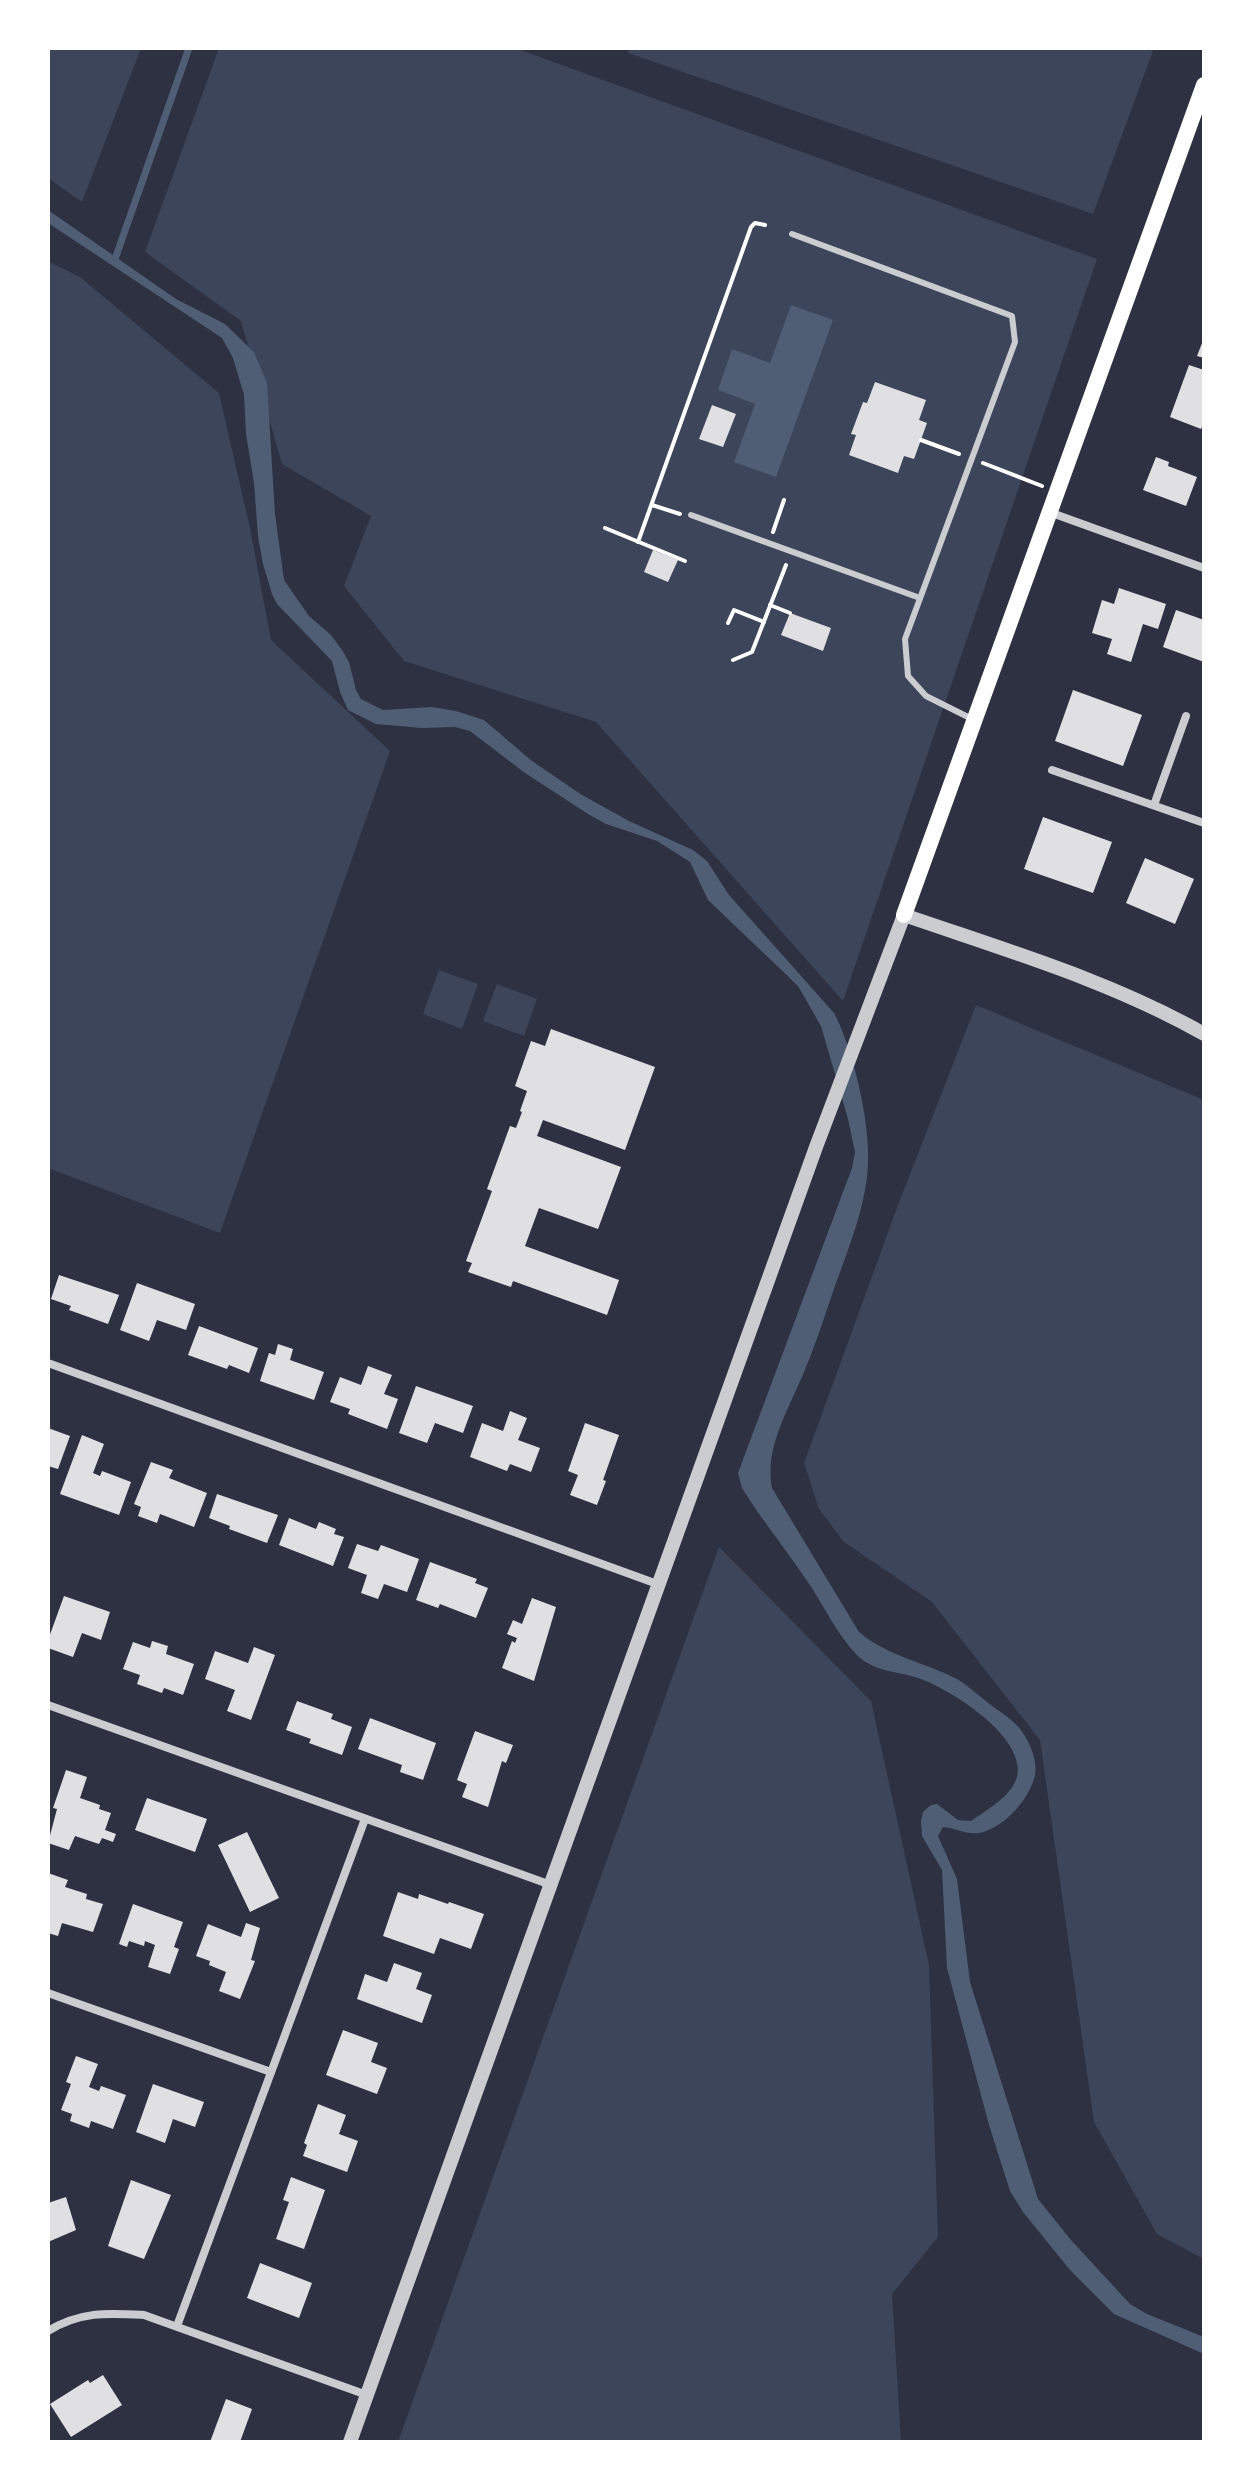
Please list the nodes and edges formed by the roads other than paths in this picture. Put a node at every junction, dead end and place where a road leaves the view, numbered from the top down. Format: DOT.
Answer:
graph roads {
  1 [pos="1204,85"];
  2 [pos="792,234"];
  3 [pos="1049,512"];
  4 [pos="691,515"];
  5 [pos="1204,568"];
  6 [pos="920,598"];
  7 [pos="1186,716"];
  8 [pos="974,720"];
  9 [pos="1052,770"];
  10 [pos="1154,805"];
  11 [pos="1204,823"];
  12 [pos="904,915"];
  13 [pos="1204,1034"];
  14 [pos="48,1363"];
  15 [pos="661,1585"];
  16 [pos="48,1705"];
  17 [pos="365,1819"];
  18 [pos="551,1885"];
  19 [pos="48,1993"];
  20 [pos="271,2072"];
  21 [pos="177,2326"];
  22 [pos="48,2331"];
  23 [pos="367,2395"];
  24 [pos="350,2442"];
  1 -- 3 [label="main road"];
  2 -- 6 [label="lane"];
  3 -- 5 [label="street"];
  3 -- 8 [label="main road"];
  4 -- 6 [label="lane"];
  6 -- 8 [label="lane"];
  7 -- 10 [label="street"];
  8 -- 12 [label="main road"];
  9 -- 10 [label="street"];
  10 -- 11 [label="street"];
  12 -- 13 [label="street"];
  12 -- 15 [label="street"];
  14 -- 15 [label="street"];
  15 -- 18 [label="street"];
  16 -- 17 [label="street"];
  17 -- 18 [label="street"];
  17 -- 20 [label="street"];
  18 -- 23 [label="street"];
  19 -- 20 [label="street"];
  20 -- 21 [label="street"];
  21 -- 22 [label="street"];
  21 -- 23 [label="street"];
  23 -- 24 [label="street"];
}
